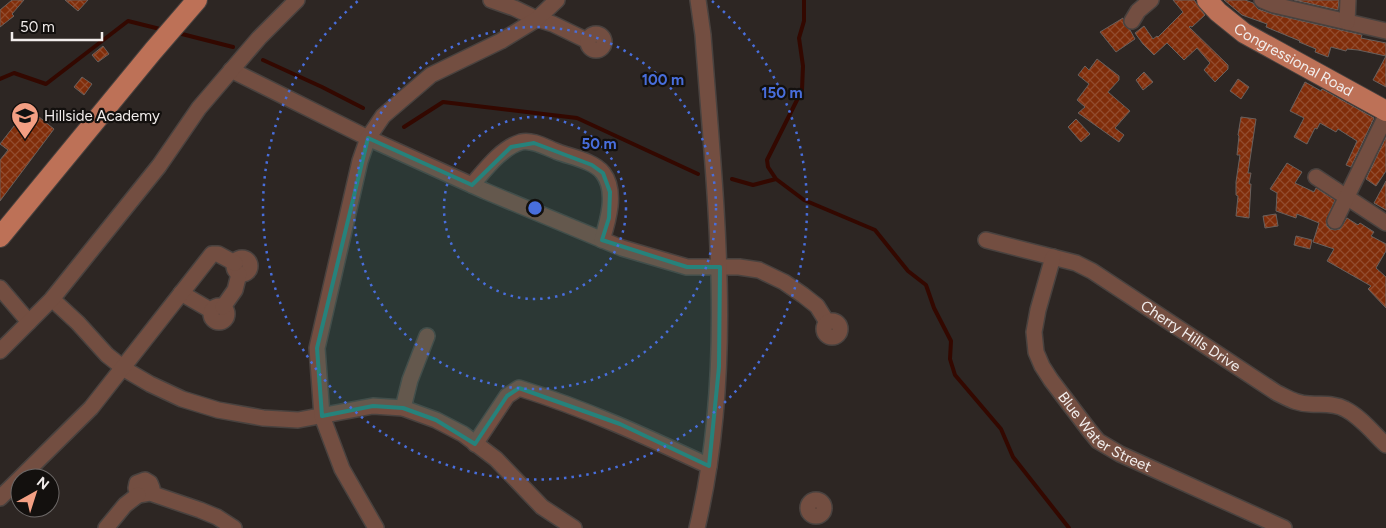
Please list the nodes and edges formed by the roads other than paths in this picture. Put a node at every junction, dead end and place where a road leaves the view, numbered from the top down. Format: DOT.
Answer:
graph roads {
  1 [pos="297,0"];
  2 [pos="491,0"];
  3 [pos="557,0"];
  4 [pos="698,0"];
  5 [pos="1151,0"];
  6 [pos="1208,0"];
  7 [pos="1348,0"];
  8 [pos="1270,2"];
  9 [pos="192,6"];
  10 [pos="537,19"];
  11 [pos="1132,21"];
  12 [pos="1347,22"];
  13 [pos="1386,31"];
  14 [pos="588,41"];
  15 [pos="232,70"];
  16 [pos="1386,111"];
  17 [pos="1386,116"];
  18 [pos="368,138"];
  19 [pos="1316,177"];
  20 [pos="472,185"];
  21 [pos="1346,197"];
  22 [pos="1334,221"];
  23 [pos="1386,223"];
  24 [pos="0,237"];
  25 [pos="602,240"];
  26 [pos="986,240"];
  27 [pos="1053,257"];
  28 [pos="720,267"];
  29 [pos="0,288"];
  30 [pos="180,293"];
  31 [pos="52,298"];
  32 [pos="29,322"];
  33 [pos="827,322"];
  34 [pos="427,336"];
  35 [pos="0,351"];
  36 [pos="122,367"];
  37 [pos="403,408"];
  38 [pos="322,416"];
  39 [pos="475,444"];
  40 [pos="1386,445"];
  41 [pos="709,466"];
  42 [pos="0,498"];
  43 [pos="106,528"];
  44 [pos="234,528"];
  45 [pos="376,528"];
  46 [pos="574,528"];
  47 [pos="697,528"];
  48 [pos="1284,528"];
  1 -- 15 [label="street"];
  2 -- 10 [label="street"];
  3 -- 10 [label="street"];
  4 -- 28 [label="street"];
  5 -- 11 [label="street"];
  6 -- 16 [label="main road, Congressional Road"];
  7 -- 12 [label="street"];
  8 -- 12 [label="street"];
  9 -- 24 [label="main road"];
  10 -- 14 [label="street"];
  10 -- 18 [label="street"];
  12 -- 13 [label="street"];
  15 -- 18 [label="street"];
  15 -- 31 [label="street"];
  17 -- 21 [label="street"];
  18 -- 20 [label="street"];
  18 -- 38 [label="street"];
  19 -- 21 [label="street"];
  20 -- 25 [label="street"];
  20 -- 25 [label="street"];
  21 -- 22 [label="street"];
  21 -- 23 [label="street"];
  25 -- 28 [label="street"];
  26 -- 27 [label="street, Cherry Hills Drive"];
  27 -- 40 [label="street, Cherry Hills Drive"];
  27 -- 48 [label="street, Blue Water Street"];
  28 -- 33 [label="street"];
  28 -- 41 [label="street"];
  29 -- 32 [label="street"];
  30 -- 30 [label="street"];
  30 -- 36 [label="street"];
  31 -- 32 [label="street"];
  31 -- 36 [label="street"];
  32 -- 35 [label="street"];
  34 -- 37 [label="street"];
  36 -- 38 [label="street"];
  36 -- 42 [label="street"];
  37 -- 38 [label="street"];
  37 -- 39 [label="street"];
  38 -- 45 [label="street"];
  39 -- 41 [label="street"];
  39 -- 46 [label="street"];
  41 -- 47 [label="street"];
  43 -- 44 [label="street"];
}
